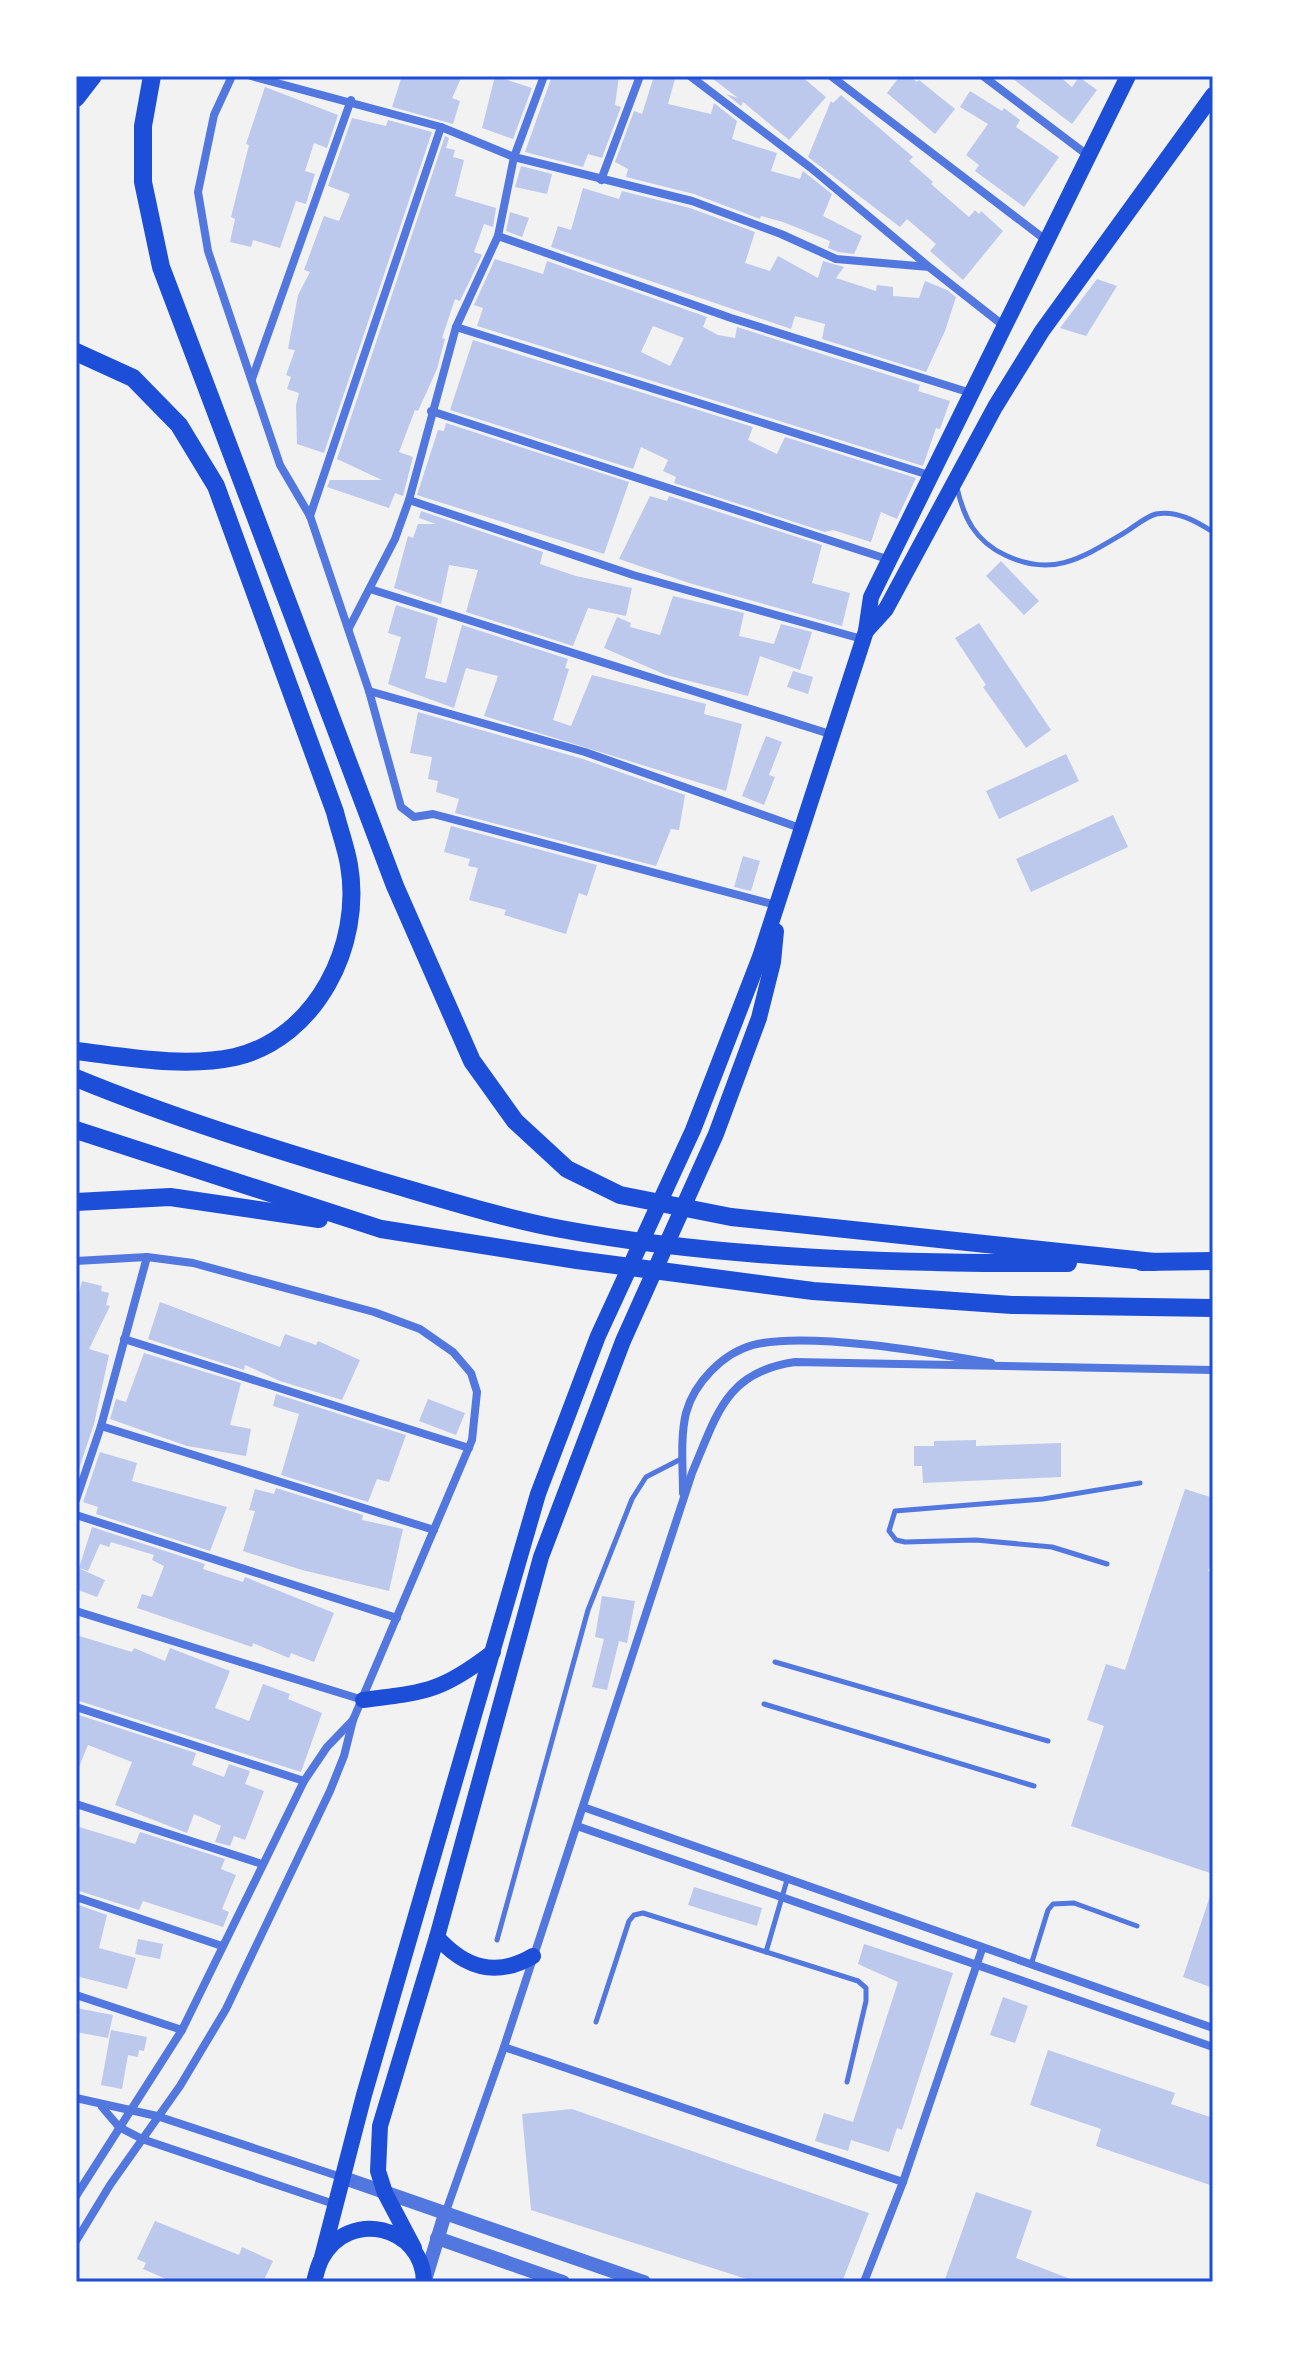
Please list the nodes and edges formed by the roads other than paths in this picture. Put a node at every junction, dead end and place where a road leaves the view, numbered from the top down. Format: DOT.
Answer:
graph roads {
  1 [pos="93,76"];
  2 [pos="152,76"];
  3 [pos="232,76"];
  4 [pos="251,76"];
  5 [pos="544,76"];
  6 [pos="640,76"];
  7 [pos="690,76"];
  8 [pos="831,76"];
  9 [pos="983,76"];
  10 [pos="1128,76"];
  11 [pos="1213,95"];
  12 [pos="76,98"];
  13 [pos="351,100"];
  14 [pos="441,127"];
  15 [pos="514,157"];
  16 [pos="1090,157"];
  17 [pos="601,180"];
  18 [pos="498,236"];
  19 [pos="1048,242"];
  20 [pos="929,267"];
  21 [pos="456,327"];
  22 [pos="1006,327"];
  23 [pos="76,352"];
  24 [pos="252,379"];
  25 [pos="972,393"];
  26 [pos="431,411"];
  27 [pos="929,475"];
  28 [pos="956,480"];
  29 [pos="409,500"];
  30 [pos="310,516"];
  31 [pos="1213,532"];
  32 [pos="887,559"];
  33 [pos="370,589"];
  34 [pos="349,628"];
  35 [pos="864,635"];
  36 [pos="369,691"];
  37 [pos="830,734"];
  38 [pos="800,828"];
  39 [pos="778,905"];
  40 [pos="76,1051"];
  41 [pos="76,1078"];
  42 [pos="76,1130"];
  43 [pos="76,1202"];
  44 [pos="381,1229"];
  45 [pos="147,1257"];
  46 [pos="76,1261"];
  47 [pos="1213,1261"];
  48 [pos="1154,1262"];
  49 [pos="1213,1308"];
  50 [pos="124,1339"];
  51 [pos="1008,1366"];
  52 [pos="1213,1370"];
  53 [pos="101,1426"];
  54 [pos="469,1448"];
  55 [pos="683,1458"];
  56 [pos="1140,1483"];
  57 [pos="76,1500"];
  58 [pos="684,1501"];
  59 [pos="76,1515"];
  60 [pos="434,1530"];
  61 [pos="1107,1564"];
  62 [pos="76,1611"];
  63 [pos="397,1618"];
  64 [pos="493,1652"];
  65 [pos="775,1662"];
  66 [pos="363,1700"];
  67 [pos="764,1704"];
  68 [pos="76,1707"];
  69 [pos="353,1720"];
  70 [pos="1048,1741"];
  71 [pos="304,1781"];
  72 [pos="1034,1786"];
  73 [pos="76,1804"];
  74 [pos="583,1807"];
  75 [pos="577,1826"];
  76 [pos="262,1864"];
  77 [pos="787,1880"];
  78 [pos="76,1897"];
  79 [pos="782,1899"];
  80 [pos="1137,1926"];
  81 [pos="437,1937"];
  82 [pos="497,1940"];
  83 [pos="222,1946"];
  84 [pos="982,1949"];
  85 [pos="766,1952"];
  86 [pos="533,1956"];
  87 [pos="975,1965"];
  88 [pos="1031,1966"];
  89 [pos="1087,1985"];
  90 [pos="76,1995"];
  91 [pos="1081,2002"];
  92 [pos="596,2022"];
  93 [pos="1213,2028"];
  94 [pos="182,2030"];
  95 [pos="504,2047"];
  96 [pos="1213,2047"];
  97 [pos="847,2082"];
  98 [pos="76,2098"];
  99 [pos="102,2107"];
  100 [pos="130,2108"];
  101 [pos="157,2116"];
  102 [pos="119,2127"];
  103 [pos="142,2139"];
  104 [pos="341,2177"];
  105 [pos="903,2182"];
  106 [pos="385,2193"];
  107 [pos="76,2196"];
  108 [pos="334,2204"];
  109 [pos="445,2214"];
  110 [pos="437,2238"];
  111 [pos="76,2241"];
  112 [pos="414,2248"];
  113 [pos="322,2257"];
  114 [pos="424,2281"];
  115 [pos="314,2282"];
  116 [pos="563,2282"];
  117 [pos="644,2282"];
  118 [pos="864,2282"];
  1 -- 12 [label="highway"];
  2 -- 48 [label="highway"];
  3 -- 24 [label="street"];
  4 -- 13 [label="street"];
  5 -- 15 [label="street"];
  6 -- 17 [label="street"];
  7 -- 20 [label="street"];
  8 -- 19 [label="street"];
  9 -- 16 [label="street"];
  10 -- 16 [label="main road"];
  11 -- 28 [label="main road"];
  13 -- 14 [label="street"];
  13 -- 24 [label="street"];
  14 -- 15 [label="street"];
  14 -- 30 [label="street"];
  15 -- 17 [label="street"];
  15 -- 18 [label="street"];
  16 -- 19 [label="main road"];
  17 -- 20 [label="street"];
  18 -- 21 [label="street"];
  18 -- 25 [label="street"];
  19 -- 22 [label="main road"];
  20 -- 22 [label="street"];
  21 -- 26 [label="street"];
  21 -- 27 [label="street"];
  22 -- 25 [label="main road"];
  23 -- 40 [label="highway"];
  24 -- 30 [label="street"];
  25 -- 27 [label="main road"];
  26 -- 29 [label="street"];
  26 -- 32 [label="street"];
  27 -- 32 [label="main road"];
  28 -- 31 [label="lane"];
  28 -- 35 [label="main road"];
  29 -- 33 [label="street"];
  29 -- 35 [label="street"];
  30 -- 34 [label="street"];
  32 -- 35 [label="main road"];
  33 -- 34 [label="street"];
  33 -- 37 [label="street"];
  34 -- 36 [label="street"];
  35 -- 37 [label="main road"];
  36 -- 38 [label="street"];
  36 -- 39 [label="street"];
  37 -- 38 [label="main road"];
  38 -- 39 [label="main road"];
  39 -- 64 [label="main road"];
  39 -- 81 [label="main road"];
  41 -- 48 [label="highway"];
  42 -- 44 [label="highway"];
  43 -- 44 [label="highway"];
  44 -- 49 [label="highway"];
  45 -- 46 [label="street"];
  45 -- 50 [label="street"];
  45 -- 54 [label="street"];
  47 -- 48 [label="highway"];
  50 -- 53 [label="street"];
  50 -- 54 [label="street"];
  51 -- 52 [label="street"];
  51 -- 55 [label="street"];
  51 -- 58 [label="street"];
  53 -- 57 [label="street"];
  53 -- 60 [label="street"];
  54 -- 60 [label="street"];
  55 -- 58 [label="street"];
  55 -- 82 [label="lane"];
  56 -- 61 [label="lane"];
  58 -- 74 [label="street"];
  59 -- 63 [label="street"];
  60 -- 63 [label="street"];
  62 -- 66 [label="street"];
  63 -- 66 [label="street"];
  64 -- 66 [label="main road"];
  64 -- 104 [label="main road"];
  65 -- 70 [label="lane"];
  66 -- 69 [label="street"];
  67 -- 72 [label="lane"];
  68 -- 71 [label="street"];
  69 -- 71 [label="street"];
  69 -- 101 [label="street"];
  71 -- 76 [label="street"];
  73 -- 76 [label="street"];
  74 -- 75 [label="street"];
  74 -- 77 [label="street"];
  75 -- 79 [label="street"];
  75 -- 86 [label="street"];
  76 -- 83 [label="street"];
  77 -- 79 [label="lane"];
  77 -- 84 [label="street"];
  78 -- 83 [label="street"];
  79 -- 85 [label="lane"];
  79 -- 87 [label="street"];
  80 -- 88 [label="lane"];
  81 -- 86 [label="main road"];
  81 -- 106 [label="main road"];
  83 -- 94 [label="street"];
  84 -- 87 [label="street"];
  84 -- 88 [label="street"];
  85 -- 92 [label="lane"];
  85 -- 97 [label="lane"];
  86 -- 95 [label="street"];
  87 -- 91 [label="street"];
  87 -- 105 [label="street"];
  88 -- 89 [label="street"];
  89 -- 91 [label="street"];
  89 -- 93 [label="street"];
  90 -- 94 [label="street"];
  91 -- 96 [label="street"];
  94 -- 100 [label="street"];
  95 -- 105 [label="street"];
  95 -- 109 [label="street"];
  98 -- 99 [label="street"];
  99 -- 100 [label="street"];
  99 -- 102 [label="street"];
  100 -- 101 [label="street"];
  100 -- 102 [label="street"];
  101 -- 103 [label="street"];
  101 -- 104 [label="street"];
  102 -- 103 [label="street"];
  102 -- 107 [label="street"];
  103 -- 108 [label="street"];
  103 -- 111 [label="street"];
  104 -- 106 [label="street"];
  104 -- 108 [label="main road"];
  105 -- 118 [label="street"];
  106 -- 109 [label="street"];
  106 -- 112 [label="main road"];
  108 -- 113 [label="main road"];
  109 -- 110 [label="street"];
  109 -- 117 [label="street"];
  110 -- 114 [label="street"];
  110 -- 116 [label="street"];
  112 -- 113 [label="main road"];
  112 -- 114 [label="main road"];
  113 -- 115 [label="main road"];
}
